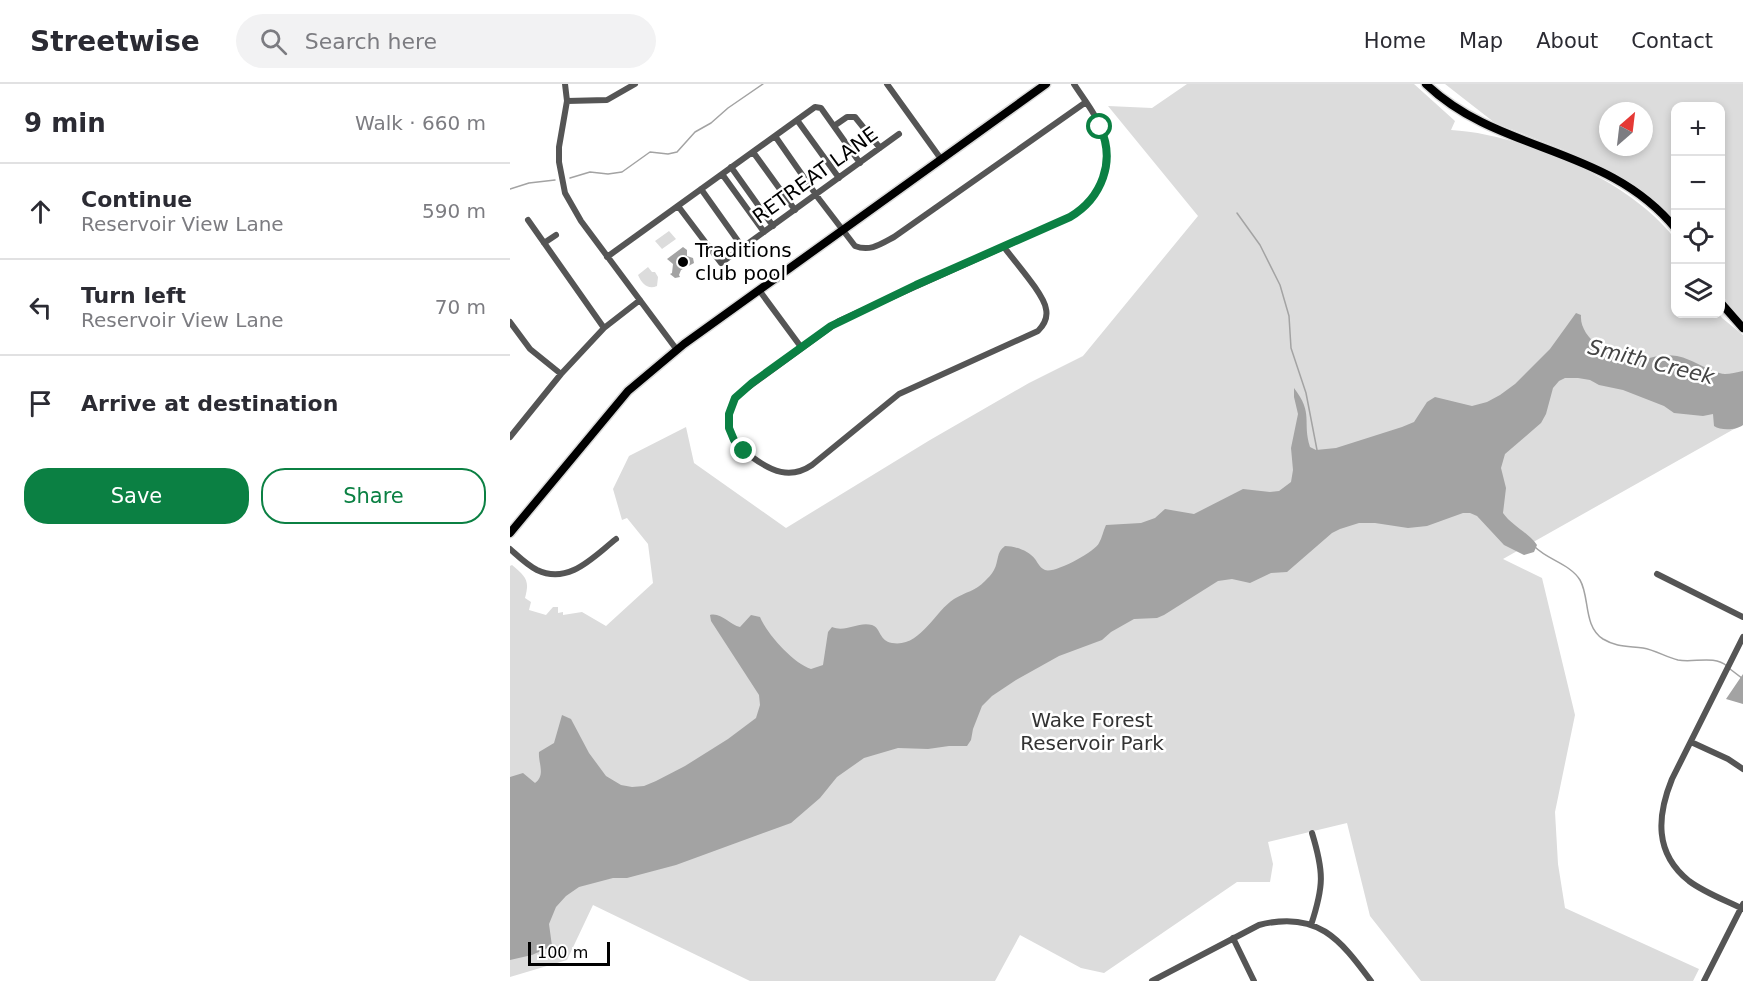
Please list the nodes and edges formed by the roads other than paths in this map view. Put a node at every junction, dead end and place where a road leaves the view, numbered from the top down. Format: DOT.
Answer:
graph roads {
  1 [pos="565,84"];
  2 [pos="635,84"];
  3 [pos="887,84"];
  4 [pos="1046,84"];
  5 [pos="1074,84"];
  6 [pos="1426,84"];
  7 [pos="567,101"];
  8 [pos="1086,102"];
  9 [pos="797,120"];
  10 [pos="834,126"];
  11 [pos="899,134"];
  12 [pos="775,136"];
  13 [pos="880,148"];
  14 [pos="753,152"];
  15 [pos="941,159"];
  16 [pos="860,163"];
  17 [pos="731,167"];
  18 [pos="722,174"];
  19 [pos="839,178"];
  20 [pos="701,189"];
  21 [pos="816,195"];
  22 [pos="678,206"];
  23 [pos="795,210"];
  24 [pos="528,220"];
  25 [pos="1671,224"];
  26 [pos="773,226"];
  27 [pos="842,230"];
  28 [pos="764,232"];
  29 [pos="556,236"];
  30 [pos="544,243"];
  31 [pos="1004,247"];
  32 [pos="743,248"];
  33 [pos="607,257"];
  34 [pos="759,290"];
  35 [pos="640,300"];
  36 [pos="1725,308"];
  37 [pos="510,322"];
  38 [pos="604,328"];
  39 [pos="1743,328"];
  40 [pos="801,347"];
  41 [pos="677,350"];
  42 [pos="561,374"];
  43 [pos="511,435"];
  44 [pos="510,533"];
  45 [pos="616,539"];
  46 [pos="510,549"];
  47 [pos="1657,574"];
  48 [pos="1743,617"];
  49 [pos="1743,637"];
  50 [pos="1691,742"];
  51 [pos="1743,769"];
  52 [pos="1312,833"];
  53 [pos="1742,907"];
  54 [pos="1311,925"];
  55 [pos="1233,938"];
  56 [pos="1152,981"];
  57 [pos="1254,981"];
  58 [pos="1371,981"];
  59 [pos="1704,981"];
  1 -- 7 [label="street"];
  2 -- 7 [label="street"];
  3 -- 15 [label="street"];
  4 -- 15 [label="main road"];
  5 -- 8 [label="street"];
  6 -- 25 [label="main road"];
  7 -- 33 [label="street"];
  8 -- 27 [label="street"];
  8 -- 31 [label="street"];
  9 -- 10 [label="street"];
  9 -- 12 [label="street"];
  9 -- 19 [label="street"];
  10 -- 13 [label="street"];
  10 -- 16 [label="street"];
  11 -- 13 [label="street, RETREAT LANE"];
  12 -- 14 [label="street"];
  12 -- 21 [label="street"];
  13 -- 16 [label="street, RETREAT LANE"];
  14 -- 17 [label="street"];
  14 -- 23 [label="street"];
  15 -- 27 [label="main road"];
  16 -- 19 [label="street, RETREAT LANE"];
  17 -- 18 [label="street"];
  17 -- 26 [label="street"];
  18 -- 20 [label="street"];
  18 -- 28 [label="street"];
  19 -- 21 [label="street, RETREAT LANE"];
  20 -- 22 [label="street"];
  20 -- 32 [label="street"];
  21 -- 23 [label="street, RETREAT LANE"];
  21 -- 27 [label="street"];
  22 -- 32 [label="street, RETREAT LANE"];
  22 -- 33 [label="street"];
  23 -- 26 [label="street, RETREAT LANE"];
  24 -- 30 [label="street"];
  26 -- 28 [label="street, RETREAT LANE"];
  27 -- 34 [label="main road"];
  28 -- 32 [label="street, RETREAT LANE"];
  29 -- 30 [label="street"];
  30 -- 38 [label="street"];
  31 -- 40 [label="street"];
  31 -- 40 [label="street"];
  33 -- 35 [label="street"];
  34 -- 40 [label="street"];
  34 -- 41 [label="main road"];
  35 -- 38 [label="street"];
  35 -- 41 [label="street"];
  36 -- 39 [label="main road"];
  37 -- 42 [label="street"];
  38 -- 42 [label="street"];
  41 -- 44 [label="main road"];
  42 -- 43 [label="street"];
  45 -- 46 [label="street"];
  47 -- 48 [label="street"];
  49 -- 50 [label="street"];
  50 -- 51 [label="street"];
  50 -- 53 [label="street"];
  52 -- 54 [label="street"];
  53 -- 59 [label="street"];
  54 -- 55 [label="street"];
  54 -- 58 [label="street"];
  55 -- 56 [label="street"];
  55 -- 57 [label="street"];
}
